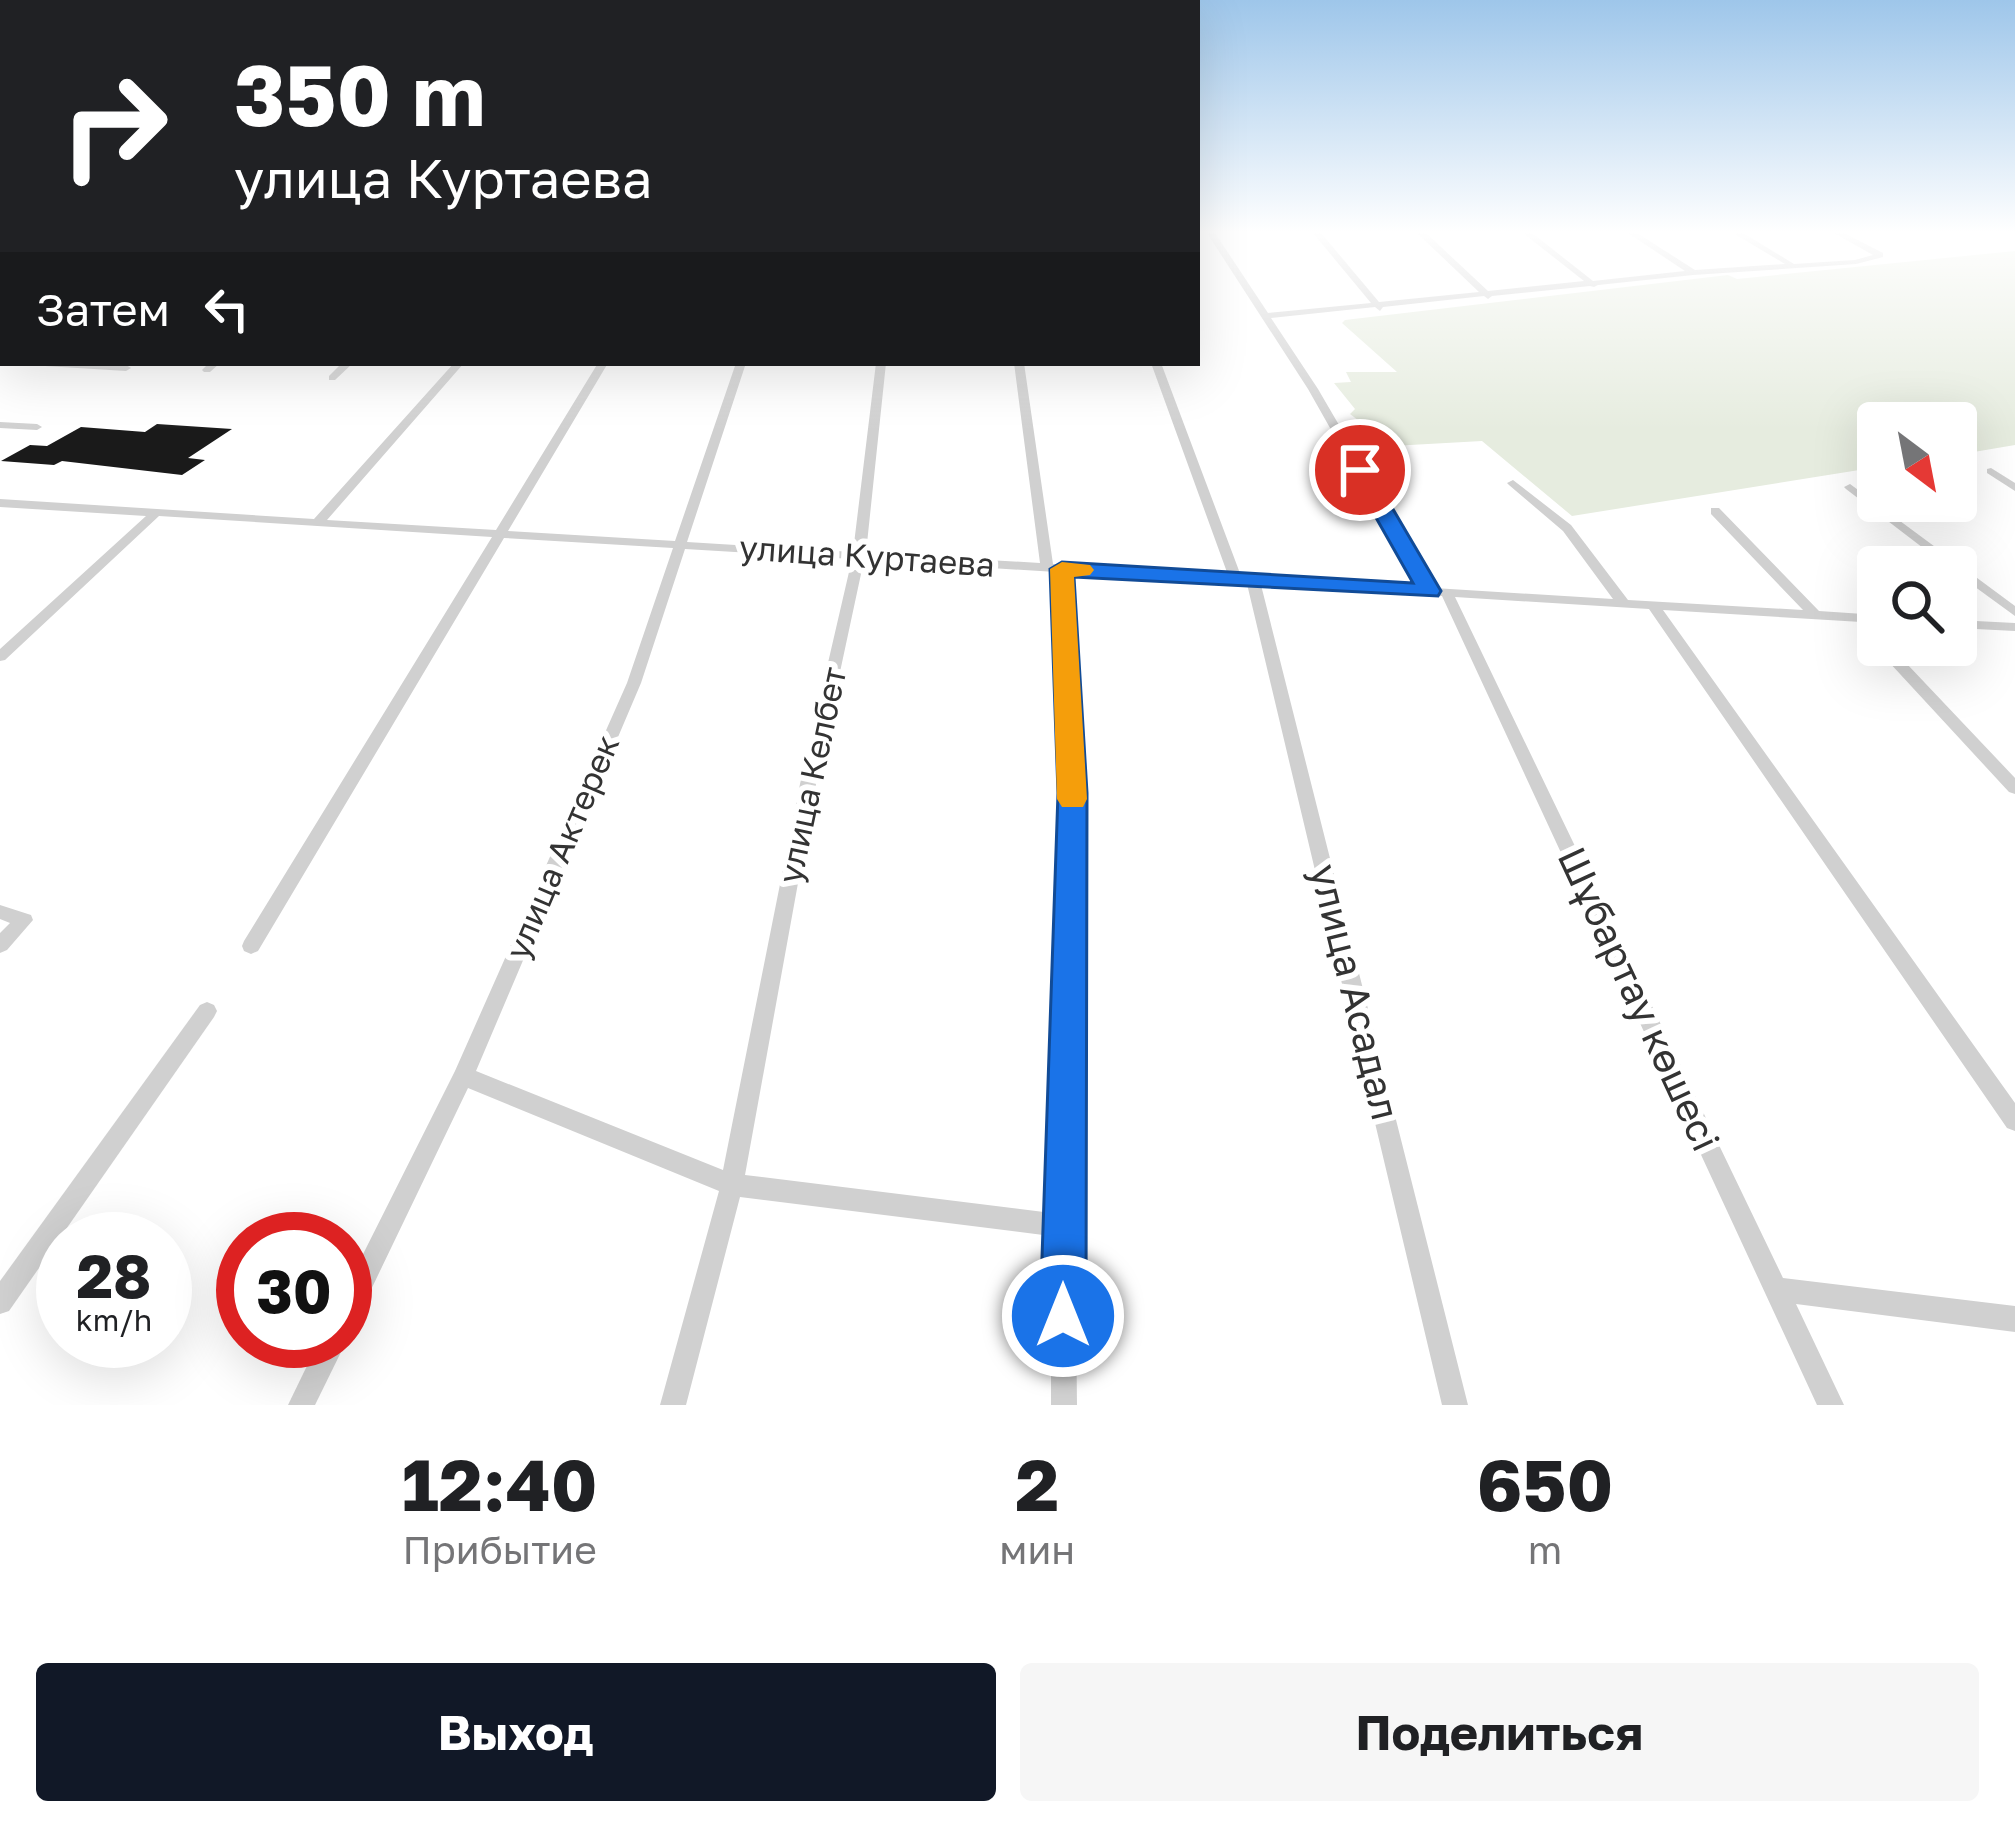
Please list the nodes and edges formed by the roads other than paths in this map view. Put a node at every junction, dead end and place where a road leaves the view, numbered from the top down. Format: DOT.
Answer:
graph roads {
  1 [pos="1253,299"];
  2 [pos="1372,299"];
  3 [pos="1465,299"];
  4 [pos="1380,308"];
  5 [pos="1264,316"];
  6 [pos="98,366"];
  7 [pos="345,366"];
  8 [pos="456,366"];
  9 [pos="601,366"];
  10 [pos="740,366"];
  11 [pos="881,366"];
  12 [pos="1020,366"];
  13 [pos="1157,366"];
  14 [pos="125,368"];
  15 [pos="332,379"];
  16 [pos="0,425"];
  17 [pos="37,428"];
  18 [pos="1991,471"];
  19 [pos="1513,483"];
  20 [pos="1850,487"];
  21 [pos="2015,488"];
  22 [pos="0,503"];
  23 [pos="1715,512"];
  24 [pos="156,513"];
  25 [pos="317,522"];
  26 [pos="502,532"];
  27 [pos="677,544"];
  28 [pos="859,555"];
  29 [pos="1054,568"];
  30 [pos="1245,580"];
  31 [pos="1438,592"];
  32 [pos="1624,605"];
  33 [pos="1655,608"];
  34 [pos="2015,612"];
  35 [pos="1816,616"];
  36 [pos="1854,617"];
  37 [pos="1857,617"];
  38 [pos="1857,620"];
  39 [pos="1977,624"];
  40 [pos="2015,627"];
  41 [pos="0,657"];
  42 [pos="1900,666"];
  43 [pos="2015,788"];
  44 [pos="0,912"];
  45 [pos="0,945"];
  46 [pos="251,946"];
  47 [pos="207,1011"];
  48 [pos="464,1076"];
  49 [pos="2015,1121"];
  50 [pos="732,1185"];
  51 [pos="1063,1226"];
  52 [pos="372,1262"];
  53 [pos="1777,1289"];
  54 [pos="0,1302"];
  55 [pos="2015,1319"];
  56 [pos="320,1368"];
  57 [pos="301,1405"];
  58 [pos="674,1405"];
  59 [pos="1064,1405"];
  60 [pos="1454,1405"];
  61 [pos="1831,1405"];
  1 -- 5 [label="street, Шұбартау көшесі"];
  2 -- 4 [label="street"];
  3 -- 4 [label="street"];
  4 -- 5 [label="street"];
  5 -- 31 [label="street, Шұбартау көшесі"];
  6 -- 14 [label="street"];
  7 -- 15 [label="street"];
  8 -- 25 [label="street"];
  9 -- 26 [label="street"];
  10 -- 27 [label="street, улица Актерек"];
  11 -- 28 [label="street, улица Келбет"];
  12 -- 29 [label="street"];
  13 -- 30 [label="street, улица Асадал"];
  16 -- 17 [label="street"];
  18 -- 21 [label="street"];
  19 -- 32 [label="street"];
  20 -- 34 [label="street"];
  22 -- 24 [label="street, улица Куртаева"];
  23 -- 35 [label="street"];
  24 -- 25 [label="street, улица Куртаева"];
  24 -- 41 [label="street"];
  25 -- 26 [label="street, улица Куртаева"];
  26 -- 27 [label="street, улица Куртаева"];
  26 -- 46 [label="street"];
  27 -- 28 [label="street, улица Куртаева"];
  27 -- 48 [label="street, улица Актерек"];
  28 -- 29 [label="street, улица Куртаева"];
  28 -- 50 [label="street, улица Келбет"];
  29 -- 30 [label="street, улица Куртаева"];
  29 -- 51 [label="street"];
  30 -- 31 [label="street, улица Куртаева"];
  30 -- 60 [label="street, улица Асадал"];
  31 -- 32 [label="street, улица Куртаева"];
  31 -- 53 [label="street, Шұбартау көшесі"];
  32 -- 33 [label="street, улица Куртаева"];
  33 -- 35 [label="street, улица Куртаева"];
  33 -- 49 [label="street"];
  35 -- 36 [label="street, улица Куртаева"];
  36 -- 37 [label="street, улица Куртаева"];
  36 -- 38 [label="street"];
  39 -- 40 [label="street"];
  42 -- 43 [label="street"];
  44 -- 45 [label="street"];
  47 -- 54 [label="street"];
  48 -- 50 [label="street"];
  48 -- 52 [label="street, улица Актерек"];
  50 -- 51 [label="street"];
  50 -- 58 [label="street, улица Келбет"];
  51 -- 59 [label="street"];
  53 -- 55 [label="street"];
  53 -- 61 [label="street, Шұбартау көшесі"];
  56 -- 57 [label="street"];
}
